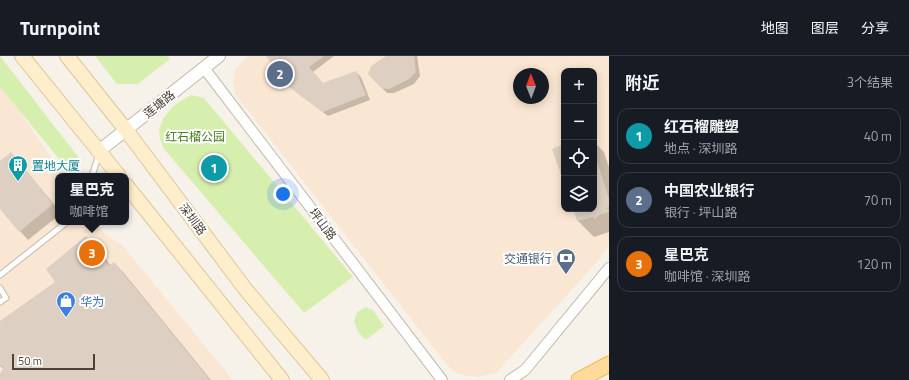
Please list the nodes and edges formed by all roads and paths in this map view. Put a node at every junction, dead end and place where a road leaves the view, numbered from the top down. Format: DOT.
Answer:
graph roads {
  1 [pos="22,56"];
  2 [pos="67,56"];
  3 [pos="219,56"];
  4 [pos="204,68"];
  5 [pos="126,130"];
  6 [pos="99,152"];
  7 [pos="93,173"];
  8 [pos="116,173"];
  9 [pos="129,189"];
  10 [pos="63,225"];
  11 [pos="609,268"];
  12 [pos="0,275"];
  13 [pos="0,288"];
  14 [pos="0,302"];
  15 [pos="608,365"];
  16 [pos="282,380"];
  17 [pos="322,380"];
  18 [pos="442,380"];
  19 [pos="510,380"];
  20 [pos="579,380"];
  1 -- 6 [label="main road"];
  2 -- 5 [label="main road, 深圳路"];
  3 -- 4 [label="street, 莲塘路"];
  4 -- 5 [label="street, 莲塘路"];
  4 -- 18 [label="street, 坪山路"];
  5 -- 6 [label="street, 莲塘路"];
  5 -- 17 [label="main road, 深圳路"];
  6 -- 7 [label="lane"];
  6 -- 8 [label="main road"];
  9 -- 16 [label="main road"];
  10 -- 12 [label="lane"];
  11 -- 19 [label="street"];
  13 -- 14 [label="lane"];
  15 -- 20 [label="main road"];
}
